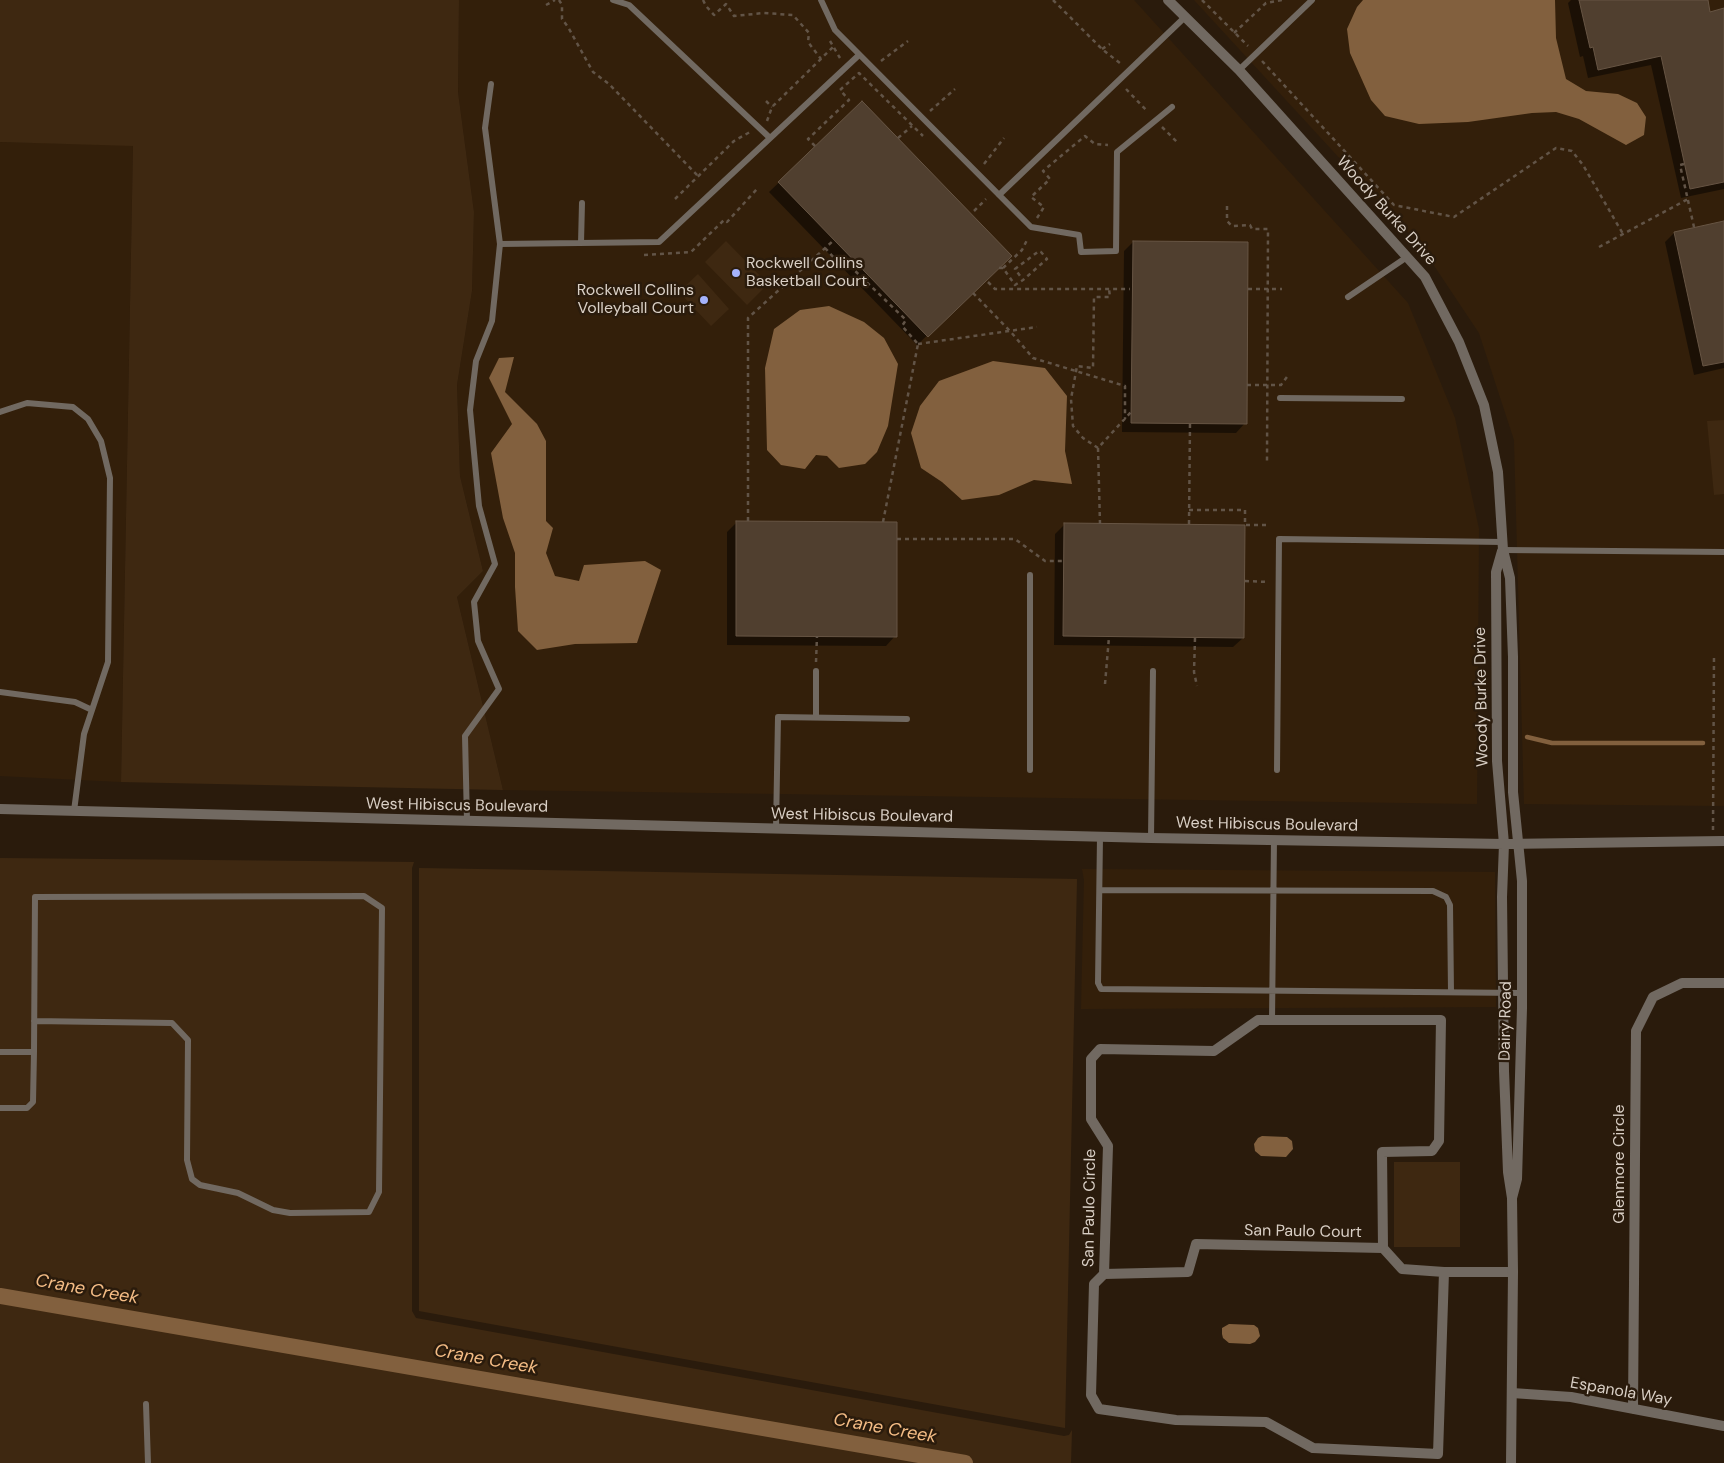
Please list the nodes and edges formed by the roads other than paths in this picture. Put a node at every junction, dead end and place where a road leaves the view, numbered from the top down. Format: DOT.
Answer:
graph roads {
  1 [pos="614,0"];
  2 [pos="821,0"];
  3 [pos="1168,0"];
  4 [pos="1312,0"];
  5 [pos="1185,17"];
  6 [pos="860,55"];
  7 [pos="1239,70"];
  8 [pos="491,84"];
  9 [pos="1172,107"];
  10 [pos="770,138"];
  11 [pos="999,195"];
  12 [pos="582,203"];
  13 [pos="581,243"];
  14 [pos="500,244"];
  15 [pos="1407,257"];
  16 [pos="1348,297"];
  17 [pos="1280,398"];
  18 [pos="1402,399"];
  19 [pos="0,412"];
  20 [pos="1503,546"];
  21 [pos="1724,552"];
  22 [pos="1030,575"];
  23 [pos="816,670"];
  24 [pos="1153,671"];
  25 [pos="0,692"];
  26 [pos="92,710"];
  27 [pos="816,716"];
  28 [pos="907,719"];
  29 [pos="1030,770"];
  30 [pos="1277,770"];
  31 [pos="0,809"];
  32 [pos="74,811"];
  33 [pos="467,821"];
  34 [pos="776,828"];
  35 [pos="1100,836"];
  36 [pos="1151,838"];
  37 [pos="1274,839"];
  38 [pos="1724,841"];
  39 [pos="1504,844"];
  40 [pos="1519,844"];
  41 [pos="1100,890"];
  42 [pos="1274,890"];
  43 [pos="1724,982"];
  44 [pos="1273,991"];
  45 [pos="1451,992"];
  46 [pos="1504,992"];
  47 [pos="1522,993"];
  48 [pos="1272,1020"];
  49 [pos="34,1021"];
  50 [pos="0,1052"];
  51 [pos="34,1052"];
  52 [pos="0,1108"];
  53 [pos="1512,1198"];
  54 [pos="1383,1248"];
  55 [pos="1444,1272"];
  56 [pos="1513,1272"];
  57 [pos="1104,1274"];
  58 [pos="1512,1393"];
  59 [pos="146,1404"];
  60 [pos="1633,1409"];
  61 [pos="1724,1426"];
  62 [pos="148,1463"];
  63 [pos="1511,1463"];
  1 -- 10 [label="lane"];
  2 -- 6 [label="lane"];
  3 -- 5 [label="street, Woody Burke Drive"];
  4 -- 7 [label="lane"];
  5 -- 7 [label="street, Woody Burke Drive"];
  5 -- 11 [label="lane"];
  6 -- 10 [label="lane"];
  6 -- 11 [label="lane"];
  7 -- 15 [label="street, Woody Burke Drive"];
  8 -- 14 [label="lane"];
  9 -- 11 [label="lane"];
  10 -- 13 [label="lane"];
  12 -- 13 [label="lane"];
  13 -- 14 [label="lane"];
  14 -- 33 [label="lane"];
  15 -- 16 [label="lane"];
  15 -- 20 [label="street, Woody Burke Drive"];
  17 -- 18 [label="lane"];
  19 -- 26 [label="lane"];
  20 -- 21 [label="lane"];
  20 -- 30 [label="lane"];
  20 -- 39 [label="street, Woody Burke Drive"];
  20 -- 40 [label="street, Woody Burke Drive"];
  22 -- 29 [label="lane"];
  23 -- 27 [label="lane"];
  24 -- 36 [label="lane"];
  25 -- 26 [label="lane"];
  26 -- 32 [label="lane"];
  27 -- 28 [label="lane"];
  27 -- 34 [label="lane"];
  31 -- 32 [label="street, West Hibiscus Boulevard"];
  32 -- 33 [label="street, West Hibiscus Boulevard"];
  33 -- 34 [label="street, West Hibiscus Boulevard"];
  34 -- 35 [label="street, West Hibiscus Boulevard"];
  35 -- 36 [label="street, West Hibiscus Boulevard"];
  35 -- 41 [label="lane"];
  36 -- 37 [label="street, West Hibiscus Boulevard"];
  37 -- 39 [label="street, West Hibiscus Boulevard"];
  37 -- 42 [label="lane"];
  38 -- 40 [label="street, West Hibiscus Boulevard"];
  39 -- 40 [label="street, West Hibiscus Boulevard"];
  39 -- 46 [label="street, Dairy Road"];
  40 -- 47 [label="street, Dairy Road"];
  41 -- 42 [label="lane"];
  41 -- 44 [label="lane"];
  42 -- 44 [label="lane"];
  42 -- 45 [label="lane"];
  43 -- 60 [label="street, Glenmore Circle"];
  44 -- 45 [label="lane"];
  44 -- 48 [label="lane"];
  45 -- 46 [label="lane"];
  46 -- 47 [label="lane"];
  46 -- 53 [label="street, Dairy Road"];
  47 -- 53 [label="street, Dairy Road"];
  48 -- 54 [label="street, San Paulo Circle"];
  48 -- 57 [label="street, San Paulo Circle"];
  49 -- 49 [label="lane"];
  49 -- 51 [label="lane"];
  50 -- 51 [label="lane"];
  51 -- 52 [label="lane"];
  53 -- 56 [label="street, Dairy Road"];
  54 -- 55 [label="street, San Paulo Court"];
  54 -- 57 [label="street, San Paulo Court"];
  55 -- 56 [label="street, San Paulo Court"];
  55 -- 57 [label="street, San Paulo Circle"];
  56 -- 58 [label="street, Dairy Road"];
  58 -- 60 [label="street, Espanola Way"];
  58 -- 63 [label="street, Dairy Road"];
  59 -- 62 [label="lane"];
  60 -- 61 [label="street, Espanola Way"];
}
